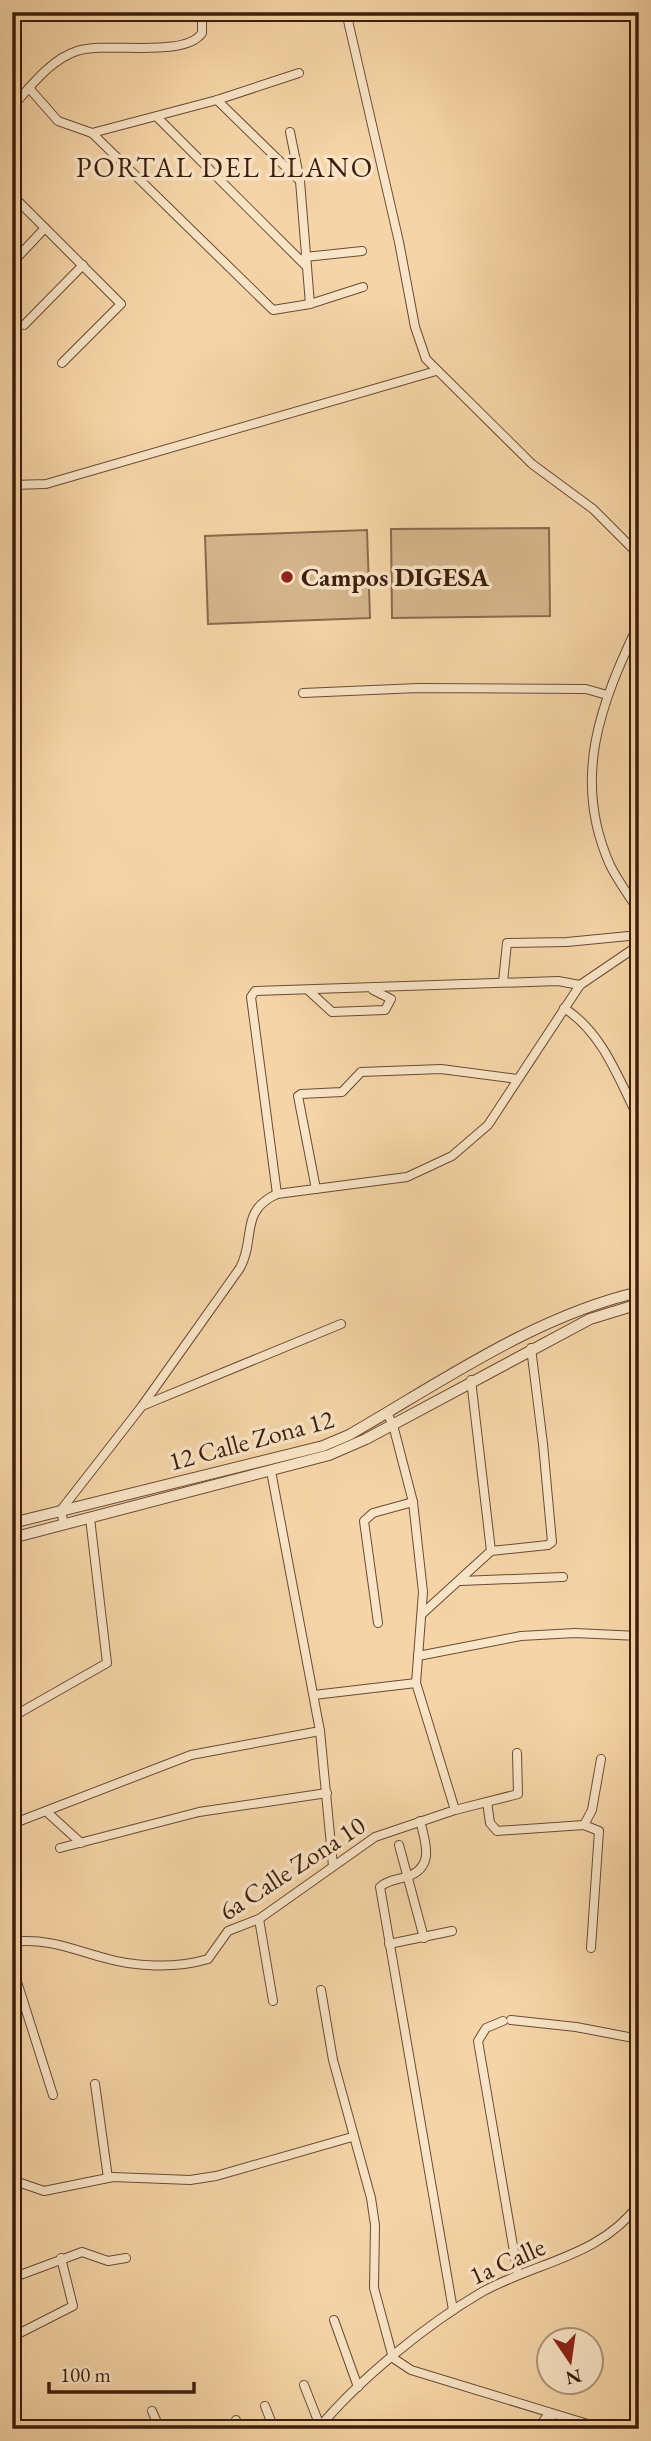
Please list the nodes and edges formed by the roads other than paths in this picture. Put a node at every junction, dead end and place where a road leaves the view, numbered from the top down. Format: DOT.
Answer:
graph roads {
  1 [pos="202,12"];
  2 [pos="346,12"];
  3 [pos="299,73"];
  4 [pos="29,88"];
  5 [pos="217,100"];
  6 [pos="12,107"];
  7 [pos="157,117"];
  8 [pos="92,132"];
  9 [pos="290,132"];
  10 [pos="300,181"];
  11 [pos="12,195"];
  12 [pos="45,228"];
  13 [pos="362,251"];
  14 [pos="306,257"];
  15 [pos="12,263"];
  16 [pos="83,265"];
  17 [pos="307,267"];
  18 [pos="363,287"];
  19 [pos="310,304"];
  20 [pos="24,325"];
  21 [pos="62,363"];
  22 [pos="436,371"];
  23 [pos="12,485"];
  24 [pos="639,555"];
  25 [pos="639,623"];
  26 [pos="303,693"];
  27 [pos="607,695"];
  28 [pos="639,911"];
  29 [pos="639,935"];
  30 [pos="639,946"];
  31 [pos="503,982"];
  32 [pos="580,985"];
  33 [pos="368,988"];
  34 [pos="308,990"];
  35 [pos="564,1008"];
  36 [pos="517,1079"];
  37 [pos="639,1119"];
  38 [pos="316,1189"];
  39 [pos="277,1194"];
  40 [pos="639,1292"];
  41 [pos="639,1304"];
  42 [pos="341,1324"];
  43 [pos="530,1348"];
  44 [pos="471,1380"];
  45 [pos="142,1406"];
  46 [pos="387,1413"];
  47 [pos="393,1424"];
  48 [pos="271,1471"];
  49 [pos="412,1502"];
  50 [pos="61,1510"];
  51 [pos="90,1518"];
  52 [pos="12,1523"];
  53 [pos="64,1525"];
  54 [pos="12,1538"];
  55 [pos="491,1551"];
  56 [pos="563,1577"];
  57 [pos="460,1581"];
  58 [pos="423,1613"];
  59 [pos="378,1623"];
  60 [pos="639,1636"];
  61 [pos="418,1656"];
  62 [pos="416,1683"];
  63 [pos="314,1695"];
  64 [pos="12,1717"];
  65 [pos="320,1731"];
  66 [pos="517,1753"];
  67 [pos="601,1759"];
  68 [pos="327,1793"];
  69 [pos="487,1802"];
  70 [pos="455,1810"];
  71 [pos="48,1813"];
  72 [pos="420,1821"];
  73 [pos="12,1824"];
  74 [pos="584,1825"];
  75 [pos="81,1843"];
  76 [pos="399,1845"];
  77 [pos="60,1848"];
  78 [pos="333,1866"];
  79 [pos="407,1877"];
  80 [pos="259,1919"];
  81 [pos="452,1931"];
  82 [pos="424,1938"];
  83 [pos="12,1941"];
  84 [pos="389,1944"];
  85 [pos="591,1948"];
  86 [pos="12,1966"];
  87 [pos="321,1990"];
  88 [pos="273,2001"];
  89 [pos="639,2039"];
  90 [pos="95,2084"];
  91 [pos="53,2095"];
  92 [pos="352,2137"];
  93 [pos="108,2178"];
  94 [pos="12,2180"];
  95 [pos="639,2204"];
  96 [pos="61,2258"];
  97 [pos="126,2258"];
  98 [pos="518,2275"];
  99 [pos="12,2278"];
  100 [pos="453,2310"];
  101 [pos="334,2320"];
  102 [pos="12,2337"];
  103 [pos="393,2358"];
  104 [pos="304,2385"];
  105 [pos="358,2387"];
  106 [pos="265,2406"];
  107 [pos="152,2411"];
  108 [pos="549,2413"];
  109 [pos="319,2427"];
  110 [pos="160,2429"];
  111 [pos="274,2429"];
  112 [pos="525,2429"];
  113 [pos="555,2429"];
  114 [pos="604,2429"];
  1 -- 4 [label="street"];
  2 -- 22 [label="street"];
  3 -- 5 [label="street"];
  4 -- 6 [label="street"];
  4 -- 8 [label="street"];
  5 -- 7 [label="street"];
  5 -- 10 [label="street"];
  7 -- 8 [label="street"];
  7 -- 17 [label="street"];
  8 -- 19 [label="street"];
  9 -- 10 [label="street"];
  10 -- 14 [label="street"];
  11 -- 12 [label="street"];
  12 -- 15 [label="street"];
  12 -- 16 [label="street"];
  13 -- 14 [label="street"];
  14 -- 17 [label="street"];
  16 -- 20 [label="street"];
  16 -- 21 [label="street"];
  17 -- 19 [label="street"];
  18 -- 19 [label="street"];
  22 -- 23 [label="street"];
  22 -- 24 [label="street"];
  25 -- 27 [label="street"];
  26 -- 27 [label="street"];
  27 -- 28 [label="street"];
  29 -- 31 [label="street"];
  30 -- 32 [label="street"];
  31 -- 32 [label="street"];
  31 -- 33 [label="street"];
  32 -- 35 [label="street"];
  33 -- 34 [label="street"];
  33 -- 34 [label="street"];
  34 -- 39 [label="street"];
  35 -- 36 [label="street"];
  35 -- 37 [label="street"];
  36 -- 38 [label="street"];
  36 -- 38 [label="street"];
  38 -- 39 [label="street"];
  39 -- 45 [label="street"];
  40 -- 46 [label="street, 12 Calle Zona 12"];
  41 -- 43 [label="street, 12 Calle Zona 12"];
  42 -- 45 [label="street"];
  43 -- 44 [label="street, 12 Calle Zona 12"];
  43 -- 55 [label="street"];
  44 -- 47 [label="street, 12 Calle Zona 12"];
  44 -- 55 [label="street"];
  45 -- 50 [label="street"];
  46 -- 47 [label="street"];
  46 -- 50 [label="street, 12 Calle Zona 12"];
  47 -- 48 [label="street, 12 Calle Zona 12"];
  47 -- 49 [label="street"];
  48 -- 51 [label="street, 12 Calle Zona 12"];
  48 -- 63 [label="street"];
  49 -- 58 [label="street"];
  49 -- 59 [label="street"];
  50 -- 52 [label="street, 12 Calle Zona 12"];
  50 -- 53 [label="street"];
  51 -- 53 [label="street, 12 Calle Zona 12"];
  51 -- 64 [label="street"];
  53 -- 54 [label="street, 12 Calle Zona 12"];
  55 -- 57 [label="street"];
  56 -- 57 [label="street"];
  57 -- 58 [label="street"];
  58 -- 61 [label="street"];
  60 -- 61 [label="street"];
  61 -- 62 [label="street"];
  62 -- 63 [label="street"];
  62 -- 70 [label="street"];
  63 -- 65 [label="street"];
  65 -- 68 [label="street"];
  65 -- 71 [label="street"];
  66 -- 69 [label="street, 6a Calle Zona 10"];
  67 -- 74 [label="street"];
  68 -- 75 [label="street"];
  68 -- 78 [label="street"];
  69 -- 70 [label="street, 6a Calle Zona 10"];
  69 -- 74 [label="street"];
  70 -- 72 [label="street, 6a Calle Zona 10"];
  71 -- 73 [label="street"];
  71 -- 75 [label="street"];
  72 -- 78 [label="street, 6a Calle Zona 10"];
  72 -- 79 [label="street"];
  74 -- 85 [label="street"];
  75 -- 77 [label="street"];
  76 -- 79 [label="street"];
  78 -- 80 [label="street, 6a Calle Zona 10"];
  79 -- 82 [label="street"];
  79 -- 84 [label="street"];
  80 -- 83 [label="street, 6a Calle Zona 10"];
  80 -- 88 [label="street"];
  81 -- 82 [label="street"];
  82 -- 84 [label="street"];
  84 -- 100 [label="street"];
  86 -- 91 [label="street"];
  87 -- 92 [label="street"];
  89 -- 98 [label="street"];
  90 -- 93 [label="street"];
  92 -- 93 [label="street"];
  92 -- 103 [label="street"];
  93 -- 94 [label="street"];
  95 -- 98 [label="street, 1a Calle"];
  96 -- 97 [label="street"];
  96 -- 99 [label="street"];
  96 -- 102 [label="street"];
  98 -- 100 [label="street, 1a Calle"];
  100 -- 103 [label="street, 1a Calle"];
  101 -- 105 [label="street"];
  103 -- 105 [label="street, 1a Calle"];
  103 -- 108 [label="street"];
  104 -- 109 [label="street"];
  105 -- 109 [label="street, 1a Calle"];
  106 -- 111 [label="street"];
  107 -- 110 [label="street"];
  108 -- 112 [label="street"];
  108 -- 113 [label="street"];
  108 -- 114 [label="street"];
}
